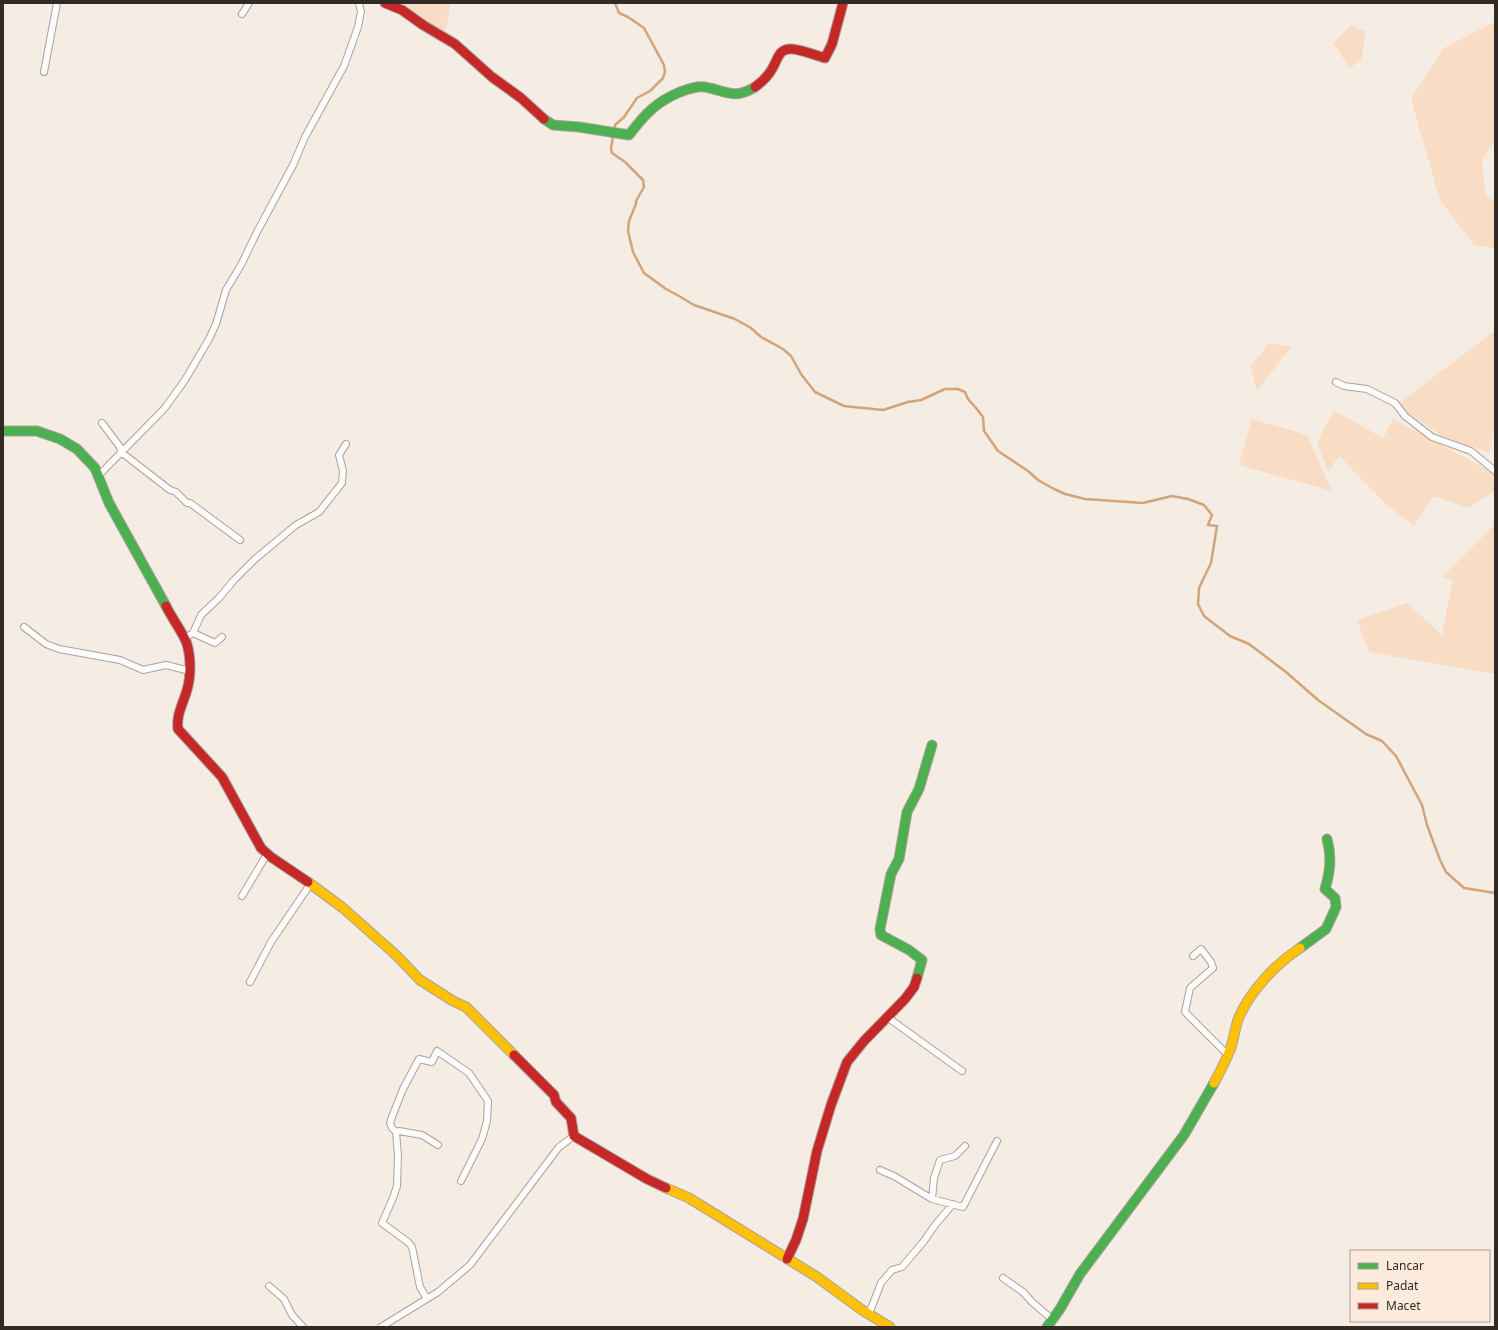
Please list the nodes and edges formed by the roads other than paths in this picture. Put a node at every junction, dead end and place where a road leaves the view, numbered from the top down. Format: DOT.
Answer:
graph roads {
  1 [pos="57,3"];
  2 [pos="249,3"];
  3 [pos="358,3"];
  4 [pos="385,3"];
  5 [pos="843,3"];
  6 [pos="242,14"];
  7 [pos="44,72"];
  8 [pos="1336,382"];
  9 [pos="102,423"];
  10 [pos="3,431"];
  11 [pos="346,444"];
  12 [pos="121,452"];
  13 [pos="1495,471"];
  14 [pos="98,476"];
  15 [pos="240,540"];
  16 [pos="24,627"];
  17 [pos="189,635"];
  18 [pos="222,637"];
  19 [pos="190,671"];
  20 [pos="932,745"];
  21 [pos="1326,839"];
  22 [pos="267,854"];
  23 [pos="311,883"];
  24 [pos="242,896"];
  25 [pos="1193,956"];
  26 [pos="250,982"];
  27 [pos="887,1017"];
  28 [pos="1228,1055"];
  29 [pos="962,1070"];
  30 [pos="396,1132"];
  31 [pos="574,1136"];
  32 [pos="998,1141"];
  33 [pos="438,1145"];
  34 [pos="965,1146"];
  35 [pos="880,1170"];
  36 [pos="461,1181"];
  37 [pos="932,1199"];
  38 [pos="953,1204"];
  39 [pos="787,1259"];
  40 [pos="1003,1278"];
  41 [pos="269,1286"];
  42 [pos="427,1299"];
  43 [pos="869,1314"];
  44 [pos="1050,1324"];
  45 [pos="303,1327"];
  46 [pos="381,1327"];
  47 [pos="890,1327"];
  1 -- 7 [label="street"];
  2 -- 6 [label="street"];
  3 -- 12 [label="street"];
  4 -- 5 [label="street"];
  8 -- 13 [label="street"];
  9 -- 12 [label="street"];
  10 -- 14 [label="street"];
  11 -- 17 [label="street"];
  12 -- 14 [label="street"];
  12 -- 15 [label="street"];
  14 -- 17 [label="street"];
  16 -- 19 [label="street"];
  17 -- 18 [label="street"];
  17 -- 19 [label="street"];
  19 -- 22 [label="street"];
  20 -- 27 [label="street"];
  21 -- 28 [label="street"];
  22 -- 23 [label="street"];
  22 -- 24 [label="street"];
  23 -- 26 [label="street"];
  23 -- 31 [label="street"];
  25 -- 28 [label="street"];
  27 -- 29 [label="street"];
  27 -- 39 [label="street"];
  28 -- 44 [label="street"];
  30 -- 33 [label="street"];
  30 -- 36 [label="street"];
  30 -- 42 [label="street"];
  31 -- 39 [label="street"];
  31 -- 42 [label="street"];
  32 -- 38 [label="street"];
  34 -- 37 [label="street"];
  35 -- 37 [label="street"];
  37 -- 38 [label="street"];
  38 -- 43 [label="street"];
  39 -- 43 [label="street"];
  40 -- 44 [label="street"];
  41 -- 45 [label="street"];
  42 -- 46 [label="street"];
  43 -- 47 [label="street"];
}
